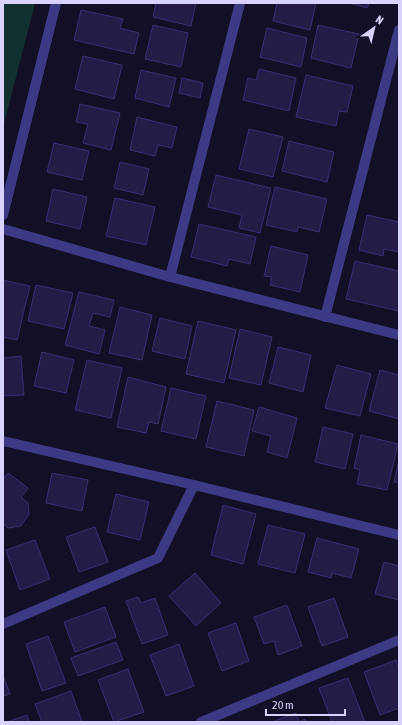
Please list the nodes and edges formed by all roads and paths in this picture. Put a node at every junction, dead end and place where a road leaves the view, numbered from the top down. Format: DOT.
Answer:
graph roads {
  1 [pos="56,3"];
  2 [pos="240,3"];
  3 [pos="399,30"];
  4 [pos="3,215"];
  5 [pos="3,230"];
  6 [pos="170,277"];
  7 [pos="325,317"];
  8 [pos="399,335"];
  9 [pos="3,441"];
  10 [pos="194,485"];
  11 [pos="399,535"];
  12 [pos="3,624"];
  13 [pos="399,640"];
  14 [pos="201,722"];
  1 -- 4 [label="street"];
  2 -- 6 [label="street"];
  3 -- 7 [label="street"];
  5 -- 6 [label="street"];
  6 -- 7 [label="street"];
  7 -- 8 [label="street"];
  9 -- 10 [label="street"];
  10 -- 11 [label="street"];
  10 -- 12 [label="street"];
  13 -- 14 [label="street"];
}
